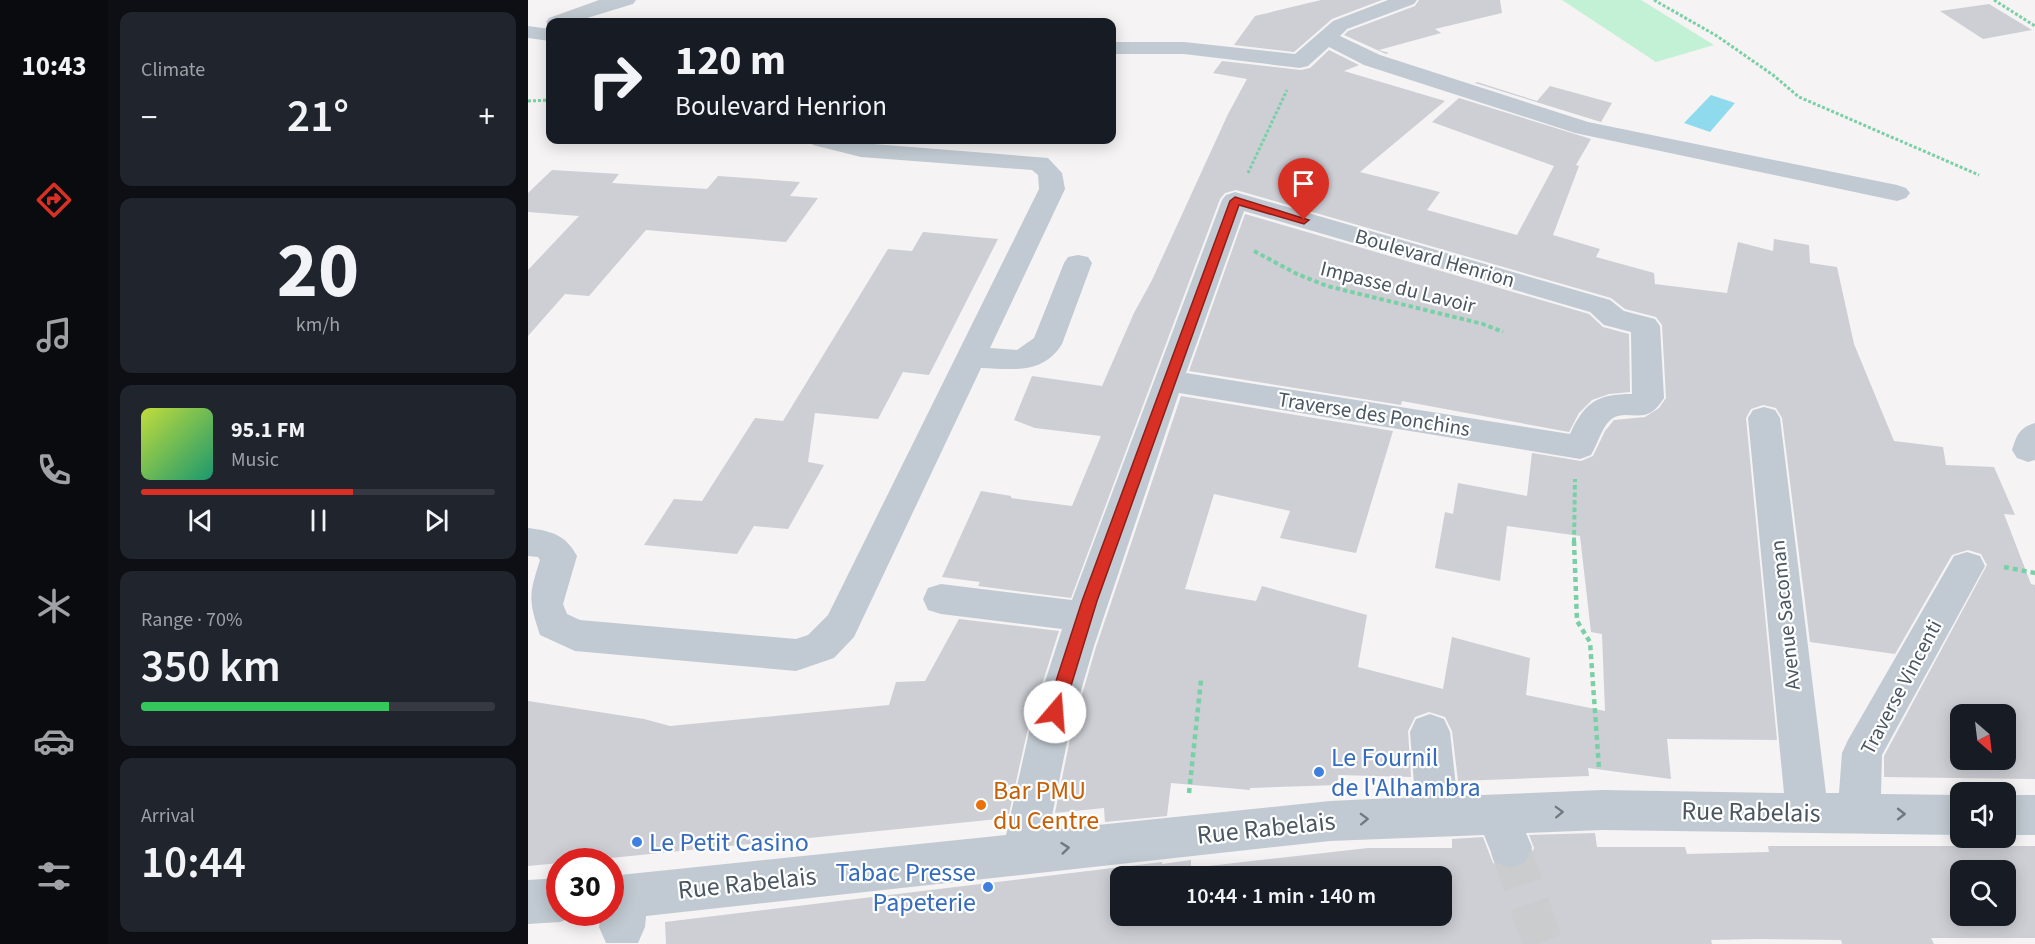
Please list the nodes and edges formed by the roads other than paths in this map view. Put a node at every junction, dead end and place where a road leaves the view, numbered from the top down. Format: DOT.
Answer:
graph roads {
  1 [pos="626,0"];
  2 [pos="1407,0"];
  3 [pos="567,18"];
  4 [pos="1326,36"];
  5 [pos="1116,48"];
  6 [pos="838,144"];
  7 [pos="1897,193"];
  8 [pos="1078,263"];
  9 [pos="971,357"];
  10 [pos="1169,381"];
  11 [pos="1764,418"];
  12 [pos="1577,458"];
  13 [pos="528,542"];
  14 [pos="1966,566"];
  15 [pos="941,599"];
  16 [pos="537,607"];
  17 [pos="1085,617"];
  18 [pos="1430,732"];
  19 [pos="1807,813"];
  20 [pos="1859,814"];
  21 [pos="1950,815"];
  22 [pos="2016,815"];
  23 [pos="2035,815"];
  24 [pos="1438,816"];
  25 [pos="1023,852"];
  26 [pos="546,901"];
  27 [pos="528,902"];
  28 [pos="624,906"];
  1 -- 3 [label="street"];
  2 -- 4 [label="street"];
  4 -- 5 [label="street"];
  4 -- 7 [label="street"];
  6 -- 9 [label="street"];
  8 -- 9 [label="street"];
  9 -- 16 [label="street"];
  10 -- 12 [label="street, Traverse des Ponchins"];
  10 -- 12 [label="street, Boulevard Henrion"];
  10 -- 17 [label="street"];
  11 -- 19 [label="street, Avenue Sacoman"];
  13 -- 16 [label="street"];
  14 -- 20 [label="street, Traverse Vincenti"];
  15 -- 17 [label="street"];
  17 -- 25 [label="street"];
  18 -- 24 [label="street"];
  19 -- 20 [label="street, Rue Rabelais"];
  24 -- 19 [label="street, Rue Rabelais, one-way"];
  20 -- 21 [label="street, Rue Rabelais, one-way"];
  22 -- 23 [label="street"];
  25 -- 24 [label="street, Rue Rabelais, one-way"];
  25 -- 28 [label="street, Rue Rabelais"];
  26 -- 27 [label="street"];
}
